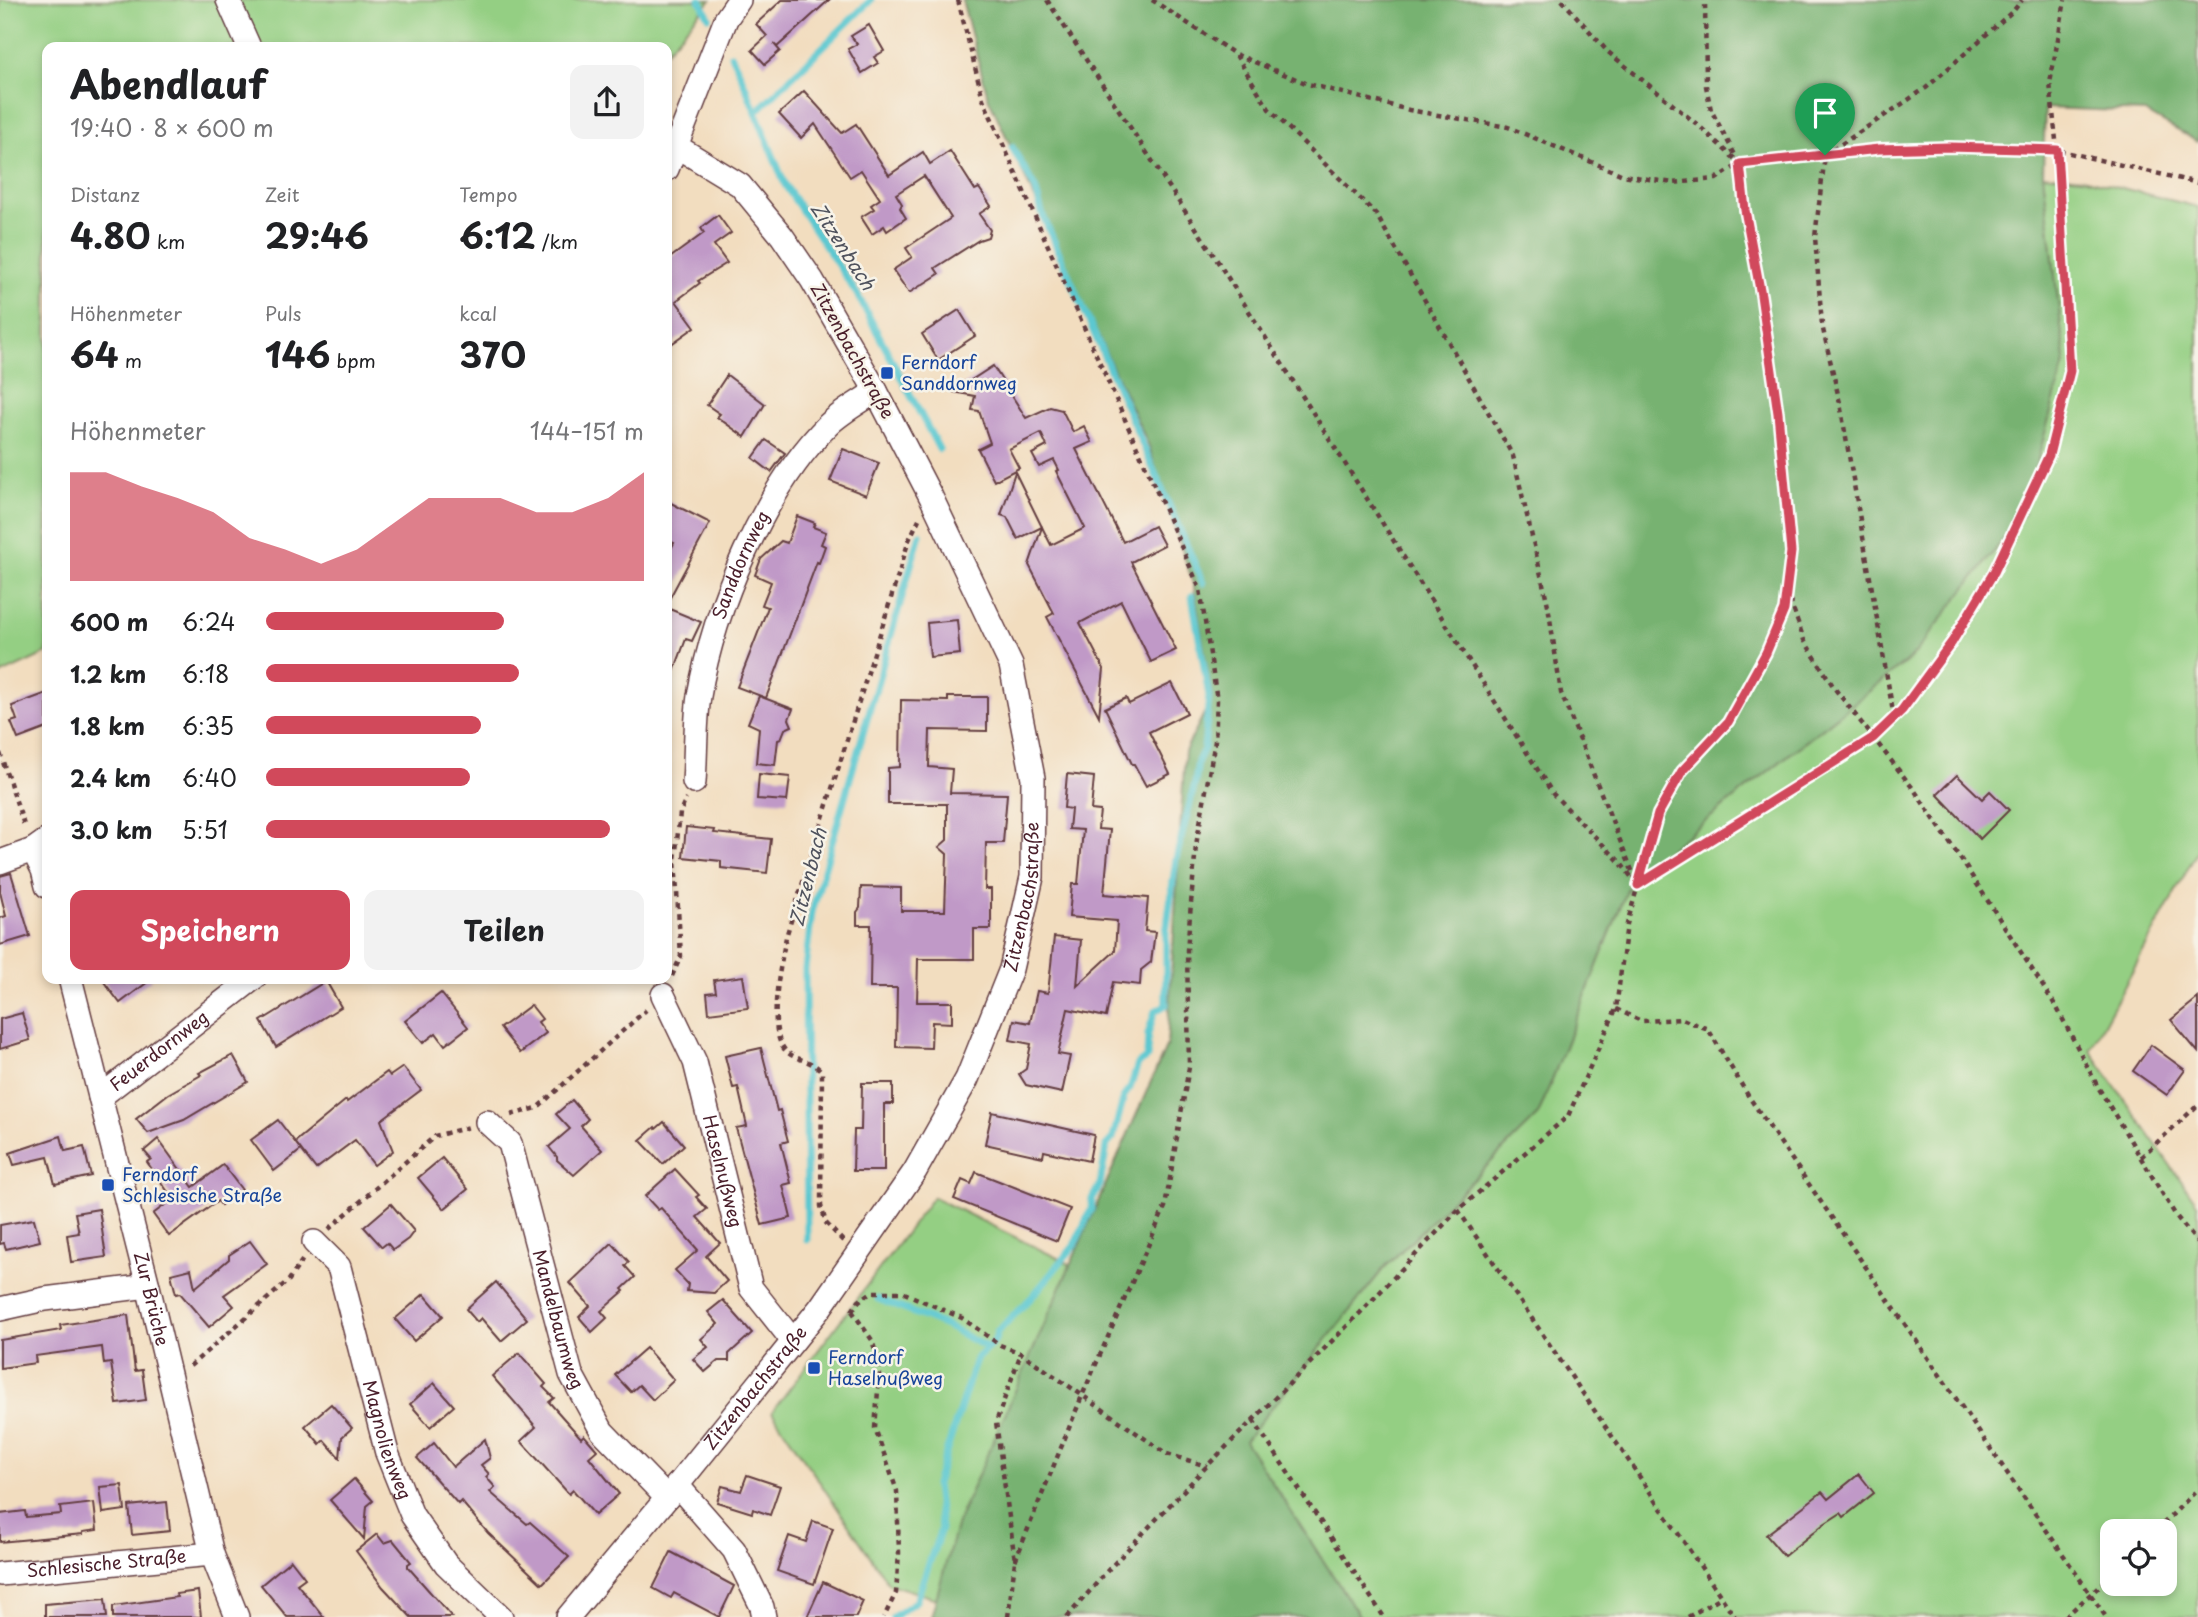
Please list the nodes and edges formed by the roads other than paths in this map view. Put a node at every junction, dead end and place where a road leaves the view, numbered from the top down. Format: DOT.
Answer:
graph roads {
  1 [pos="228,0"];
  2 [pos="739,0"];
  3 [pos="247,42"];
  4 [pos="676,146"];
  5 [pos="672,156"];
  6 [pos="876,391"];
  7 [pos="694,782"];
  8 [pos="40,845"];
  9 [pos="0,862"];
  10 [pos="72,984"];
  11 [pos="246,984"];
  12 [pos="663,995"];
  13 [pos="100,1097"];
  14 [pos="487,1122"];
  15 [pos="314,1242"];
  16 [pos="148,1286"];
  17 [pos="0,1309"];
  18 [pos="793,1341"];
  19 [pos="672,1492"];
  20 [pos="212,1553"];
  21 [pos="0,1574"];
  22 [pos="237,1617"];
  23 [pos="501,1617"];
  24 [pos="568,1617"];
  25 [pos="764,1617"];
  1 -- 3 [label="street"];
  2 -- 4 [label="street"];
  4 -- 5 [label="street"];
  4 -- 6 [label="street, Zitzenbachstraße"];
  6 -- 7 [label="street, Sanddornweg"];
  6 -- 18 [label="street, Zitzenbachstraße"];
  8 -- 9 [label="street"];
  10 -- 13 [label="street, Zur Brüche"];
  11 -- 13 [label="street, Feuerdornweg"];
  12 -- 18 [label="street, Haselnußweg"];
  13 -- 16 [label="street, Zur Brüche"];
  14 -- 19 [label="street, Mandelbaumweg"];
  15 -- 23 [label="street, Magnolienweg"];
  16 -- 17 [label="street"];
  16 -- 20 [label="street, Zur Brüche"];
  18 -- 19 [label="street, Zitzenbachstraße"];
  19 -- 24 [label="street, Zitzenbachstraße"];
  19 -- 25 [label="street, Mandelbaumweg"];
  20 -- 21 [label="street, Schlesische Straße"];
  20 -- 22 [label="street, Zur Brüche"];
}
